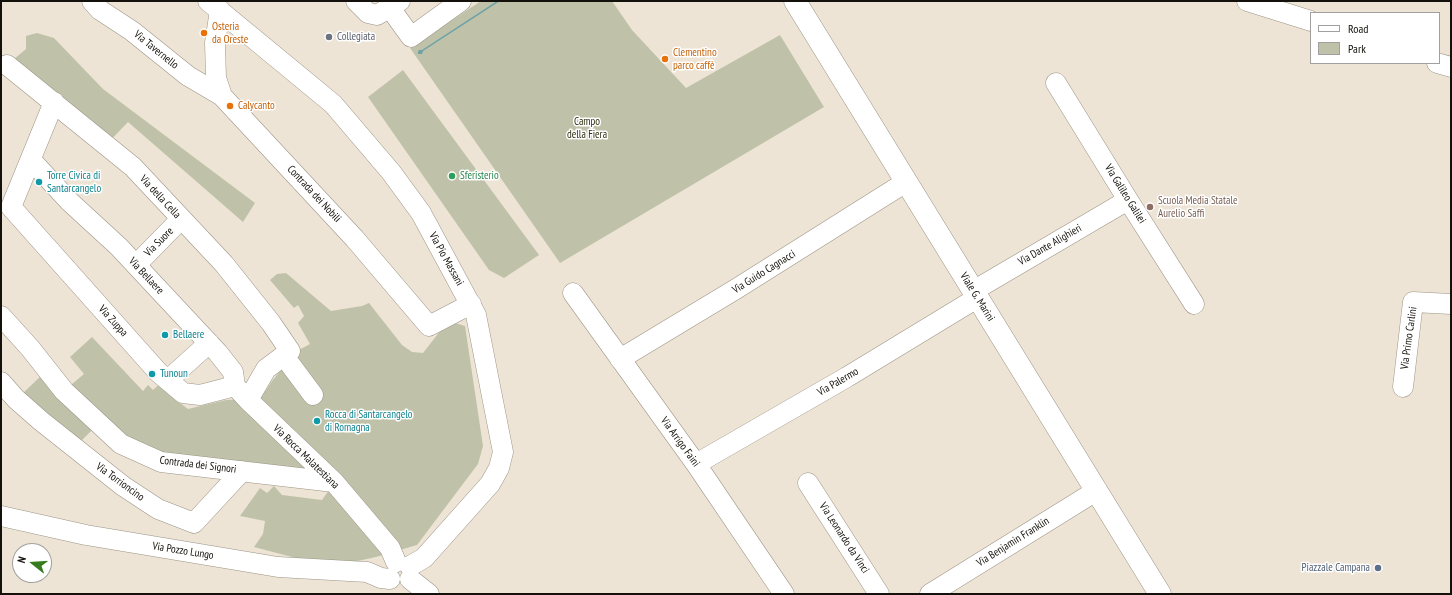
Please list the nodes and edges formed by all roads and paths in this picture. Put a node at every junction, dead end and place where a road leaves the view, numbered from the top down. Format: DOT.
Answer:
graph roads {
  1 [pos="92,1"];
  2 [pos="356,1"];
  3 [pos="462,1"];
  4 [pos="795,1"];
  5 [pos="1258,2"];
  6 [pos="214,5"];
  7 [pos="389,8"];
  8 [pos="1310,21"];
  9 [pos="1440,64"];
  10 [pos="7,65"];
  11 [pos="1451,68"];
  12 [pos="1056,83"];
  13 [pos="222,96"];
  14 [pos="54,102"];
  15 [pos="31,160"];
  16 [pos="906,182"];
  17 [pos="1128,200"];
  18 [pos="181,219"];
  19 [pos="136,264"];
  20 [pos="572,293"];
  21 [pos="975,294"];
  22 [pos="471,304"];
  23 [pos="1194,304"];
  24 [pos="1451,304"];
  25 [pos="1,316"];
  26 [pos="209,342"];
  27 [pos="287,354"];
  28 [pos="620,359"];
  29 [pos="168,380"];
  30 [pos="1,382"];
  31 [pos="1403,387"];
  32 [pos="241,393"];
  33 [pos="313,395"];
  34 [pos="696,464"];
  35 [pos="242,471"];
  36 [pos="334,482"];
  37 [pos="808,483"];
  38 [pos="1096,491"];
  39 [pos="1,516"];
  40 [pos="400,576"];
  41 [pos="429,594"];
  42 [pos="784,594"];
  43 [pos="879,594"];
  44 [pos="930,594"];
  45 [pos="1160,594"];
  1 -- 13 [label="street, Via Tavernello"];
  2 -- 7 [label="street"];
  3 -- 7 [label="street"];
  4 -- 16 [label="main road, Viale G. Marini"];
  5 -- 8 [label="street"];
  6 -- 13 [label="street, Contrada dei Nobili"];
  6 -- 22 [label="street, Via Pio Massani"];
  9 -- 11 [label="street"];
  10 -- 14 [label="street, Via della Cella"];
  12 -- 17 [label="street, Via Galileo Galilei"];
  13 -- 22 [label="street, Contrada dei Nobili"];
  14 -- 15 [label="street"];
  14 -- 18 [label="street, Via della Cella"];
  15 -- 19 [label="street, Via Bellaere"];
  15 -- 29 [label="street, Via Zuppa"];
  16 -- 21 [label="main road, Viale G. Marini"];
  16 -- 28 [label="street, Via Guido Cagnacci"];
  17 -- 21 [label="street, Via Dante Alighieri"];
  17 -- 23 [label="street, Via Galileo Galilei"];
  18 -- 19 [label="street, Via Suore"];
  18 -- 27 [label="street, Via della Cella"];
  19 -- 26 [label="street, Via Bellaere"];
  20 -- 28 [label="street, Via Arrigo Faini"];
  21 -- 34 [label="street, Via Palermo"];
  21 -- 38 [label="main road, Viale G. Marini"];
  22 -- 40 [label="street, Via Pio Massani"];
  24 -- 31 [label="street, Via Primo Carlini"];
  25 -- 35 [label="street, Contrada dei Signori"];
  26 -- 29 [label="street"];
  26 -- 32 [label="street, Via Bellaere"];
  27 -- 32 [label="street"];
  27 -- 33 [label="street"];
  28 -- 34 [label="street, Via Arrigo Faini"];
  29 -- 32 [label="street, Via Zuppa"];
  30 -- 35 [label="street, Via Torrioncino"];
  32 -- 36 [label="street, Via Rocca Malatestiana"];
  34 -- 42 [label="street, Via Arrigo Faini"];
  35 -- 36 [label="street, Contrada dei Signori"];
  36 -- 40 [label="street, Via Rocca Malatestiana"];
  37 -- 43 [label="street, Via Leonardo da Vinci"];
  38 -- 44 [label="street, Via Benjamin Franklin"];
  38 -- 45 [label="main road, Viale G. Marini"];
  39 -- 40 [label="street, Via Pozzo Lungo"];
  40 -- 41 [label="street"];
}
